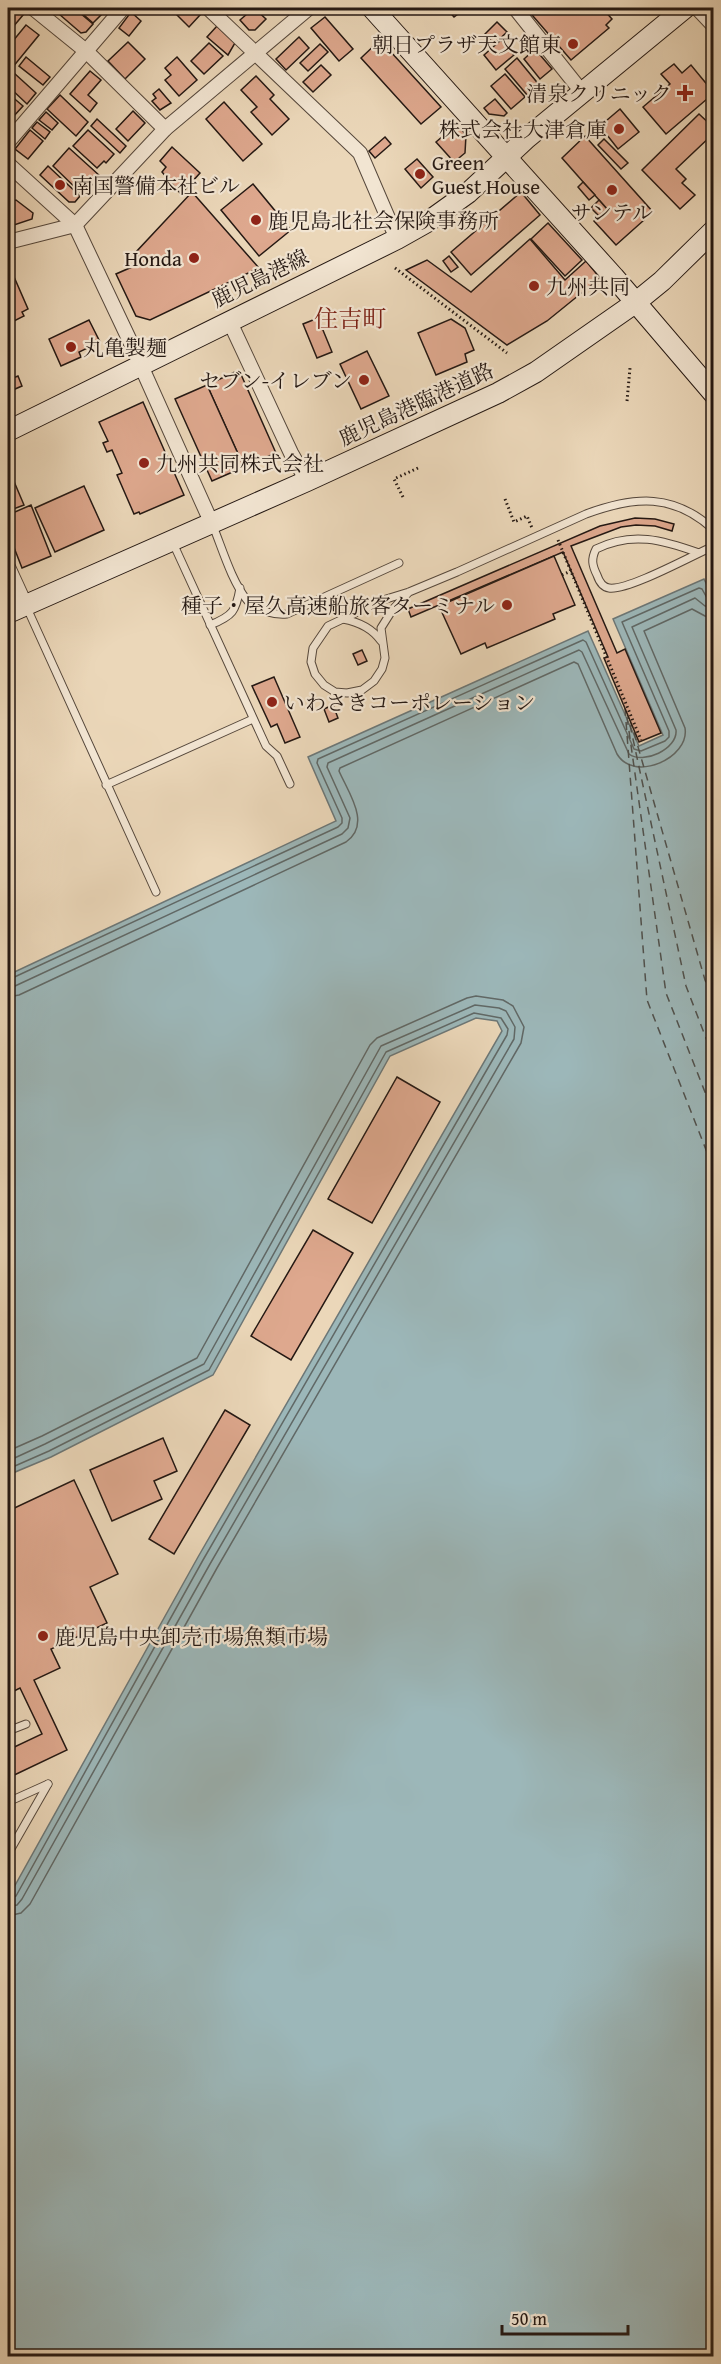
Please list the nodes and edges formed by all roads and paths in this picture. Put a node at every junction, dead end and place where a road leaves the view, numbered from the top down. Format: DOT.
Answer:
graph roads {
  1 [pos="33,8"];
  2 [pos="123,8"];
  3 [pos="208,8"];
  4 [pos="309,8"];
  5 [pos="372,8"];
  6 [pos="515,8"];
  7 [pos="685,8"];
  8 [pos="697,8"];
  9 [pos="714,26"];
  10 [pos="86,51"];
  11 [pos="255,54"];
  12 [pos="582,92"];
  13 [pos="165,129"];
  14 [pos="8,142"];
  15 [pos="506,158"];
  16 [pos="8,164"];
  17 [pos="75,225"];
  18 [pos="714,230"];
  19 [pos="397,239"];
  20 [pos="8,242"];
  21 [pos="395,268"];
  22 [pos="635,303"];
  23 [pos="229,320"];
  24 [pos="507,353"];
  25 [pos="141,364"];
  26 [pos="630,368"];
  27 [pos="714,394"];
  28 [pos="627,401"];
  29 [pos="8,431"];
  30 [pos="418,468"];
  31 [pos="307,481"];
  32 [pos="403,497"];
  33 [pos="505,499"];
  34 [pos="527,516"];
  35 [pos="212,524"];
  36 [pos="553,527"];
  37 [pos="714,530"];
  38 [pos="172,540"];
  39 [pos="714,546"];
  40 [pos="699,553"];
  41 [pos="399,563"];
  42 [pos="8,567"];
  43 [pos="571,571"];
  44 [pos="562,575"];
  45 [pos="240,588"];
  46 [pos="409,592"];
  47 [pos="16,609"];
  48 [pos="343,619"];
  49 [pos="210,625"];
  50 [pos="382,644"];
  51 [pos="253,719"];
  52 [pos="641,740"];
  53 [pos="290,784"];
  54 [pos="106,785"];
  55 [pos="156,892"];
  56 [pos="26,1724"];
  57 [pos="8,1731"];
  58 [pos="8,1802"];
  59 [pos="8,1854"];
  1 -- 10 [label="street"];
  2 -- 10 [label="street"];
  3 -- 11 [label="street"];
  4 -- 11 [label="street"];
  5 -- 15 [label="street"];
  6 -- 12 [label="street"];
  7 -- 12 [label="street, 鹿児島港線"];
  8 -- 9 [label="street"];
  10 -- 13 [label="street"];
  10 -- 14 [label="street"];
  11 -- 13 [label="street"];
  11 -- 19 [label="street"];
  12 -- 15 [label="street, 鹿児島港線"];
  13 -- 17 [label="street"];
  15 -- 19 [label="street, 鹿児島港線"];
  15 -- 22 [label="street"];
  16 -- 17 [label="street"];
  17 -- 20 [label="street"];
  17 -- 25 [label="street"];
  18 -- 22 [label="street, 鹿児島港臨港道路"];
  19 -- 23 [label="street, 鹿児島港線"];
  21 -- 24 [label="path"];
  22 -- 27 [label="street"];
  22 -- 31 [label="street, 鹿児島港臨港道路"];
  23 -- 25 [label="street, 鹿児島港線"];
  23 -- 31 [label="street"];
  25 -- 29 [label="street, 鹿児島港線"];
  25 -- 35 [label="street"];
  26 -- 28 [label="path"];
  30 -- 32 [label="path"];
  31 -- 35 [label="street, 鹿児島港臨港道路"];
  33 -- 34 [label="path"];
  35 -- 38 [label="street, 鹿児島港臨港道路"];
  35 -- 45 [label="lane"];
  36 -- 37 [label="lane"];
  36 -- 43 [label="path"];
  36 -- 46 [label="lane"];
  38 -- 47 [label="street, 鹿児島港臨港道路"];
  38 -- 49 [label="lane"];
  39 -- 40 [label="lane"];
  40 -- 40 [label="lane"];
  41 -- 45 [label="lane"];
  42 -- 47 [label="street"];
  43 -- 44 [label="path"];
  43 -- 52 [label="path"];
  45 -- 49 [label="lane"];
  46 -- 48 [label="lane"];
  46 -- 50 [label="lane"];
  47 -- 54 [label="lane"];
  48 -- 50 [label="lane"];
  48 -- 50 [label="lane"];
  49 -- 51 [label="lane"];
  51 -- 53 [label="lane"];
  51 -- 54 [label="lane"];
  54 -- 55 [label="lane"];
  56 -- 57 [label="lane"];
  58 -- 59 [label="lane"];
}
